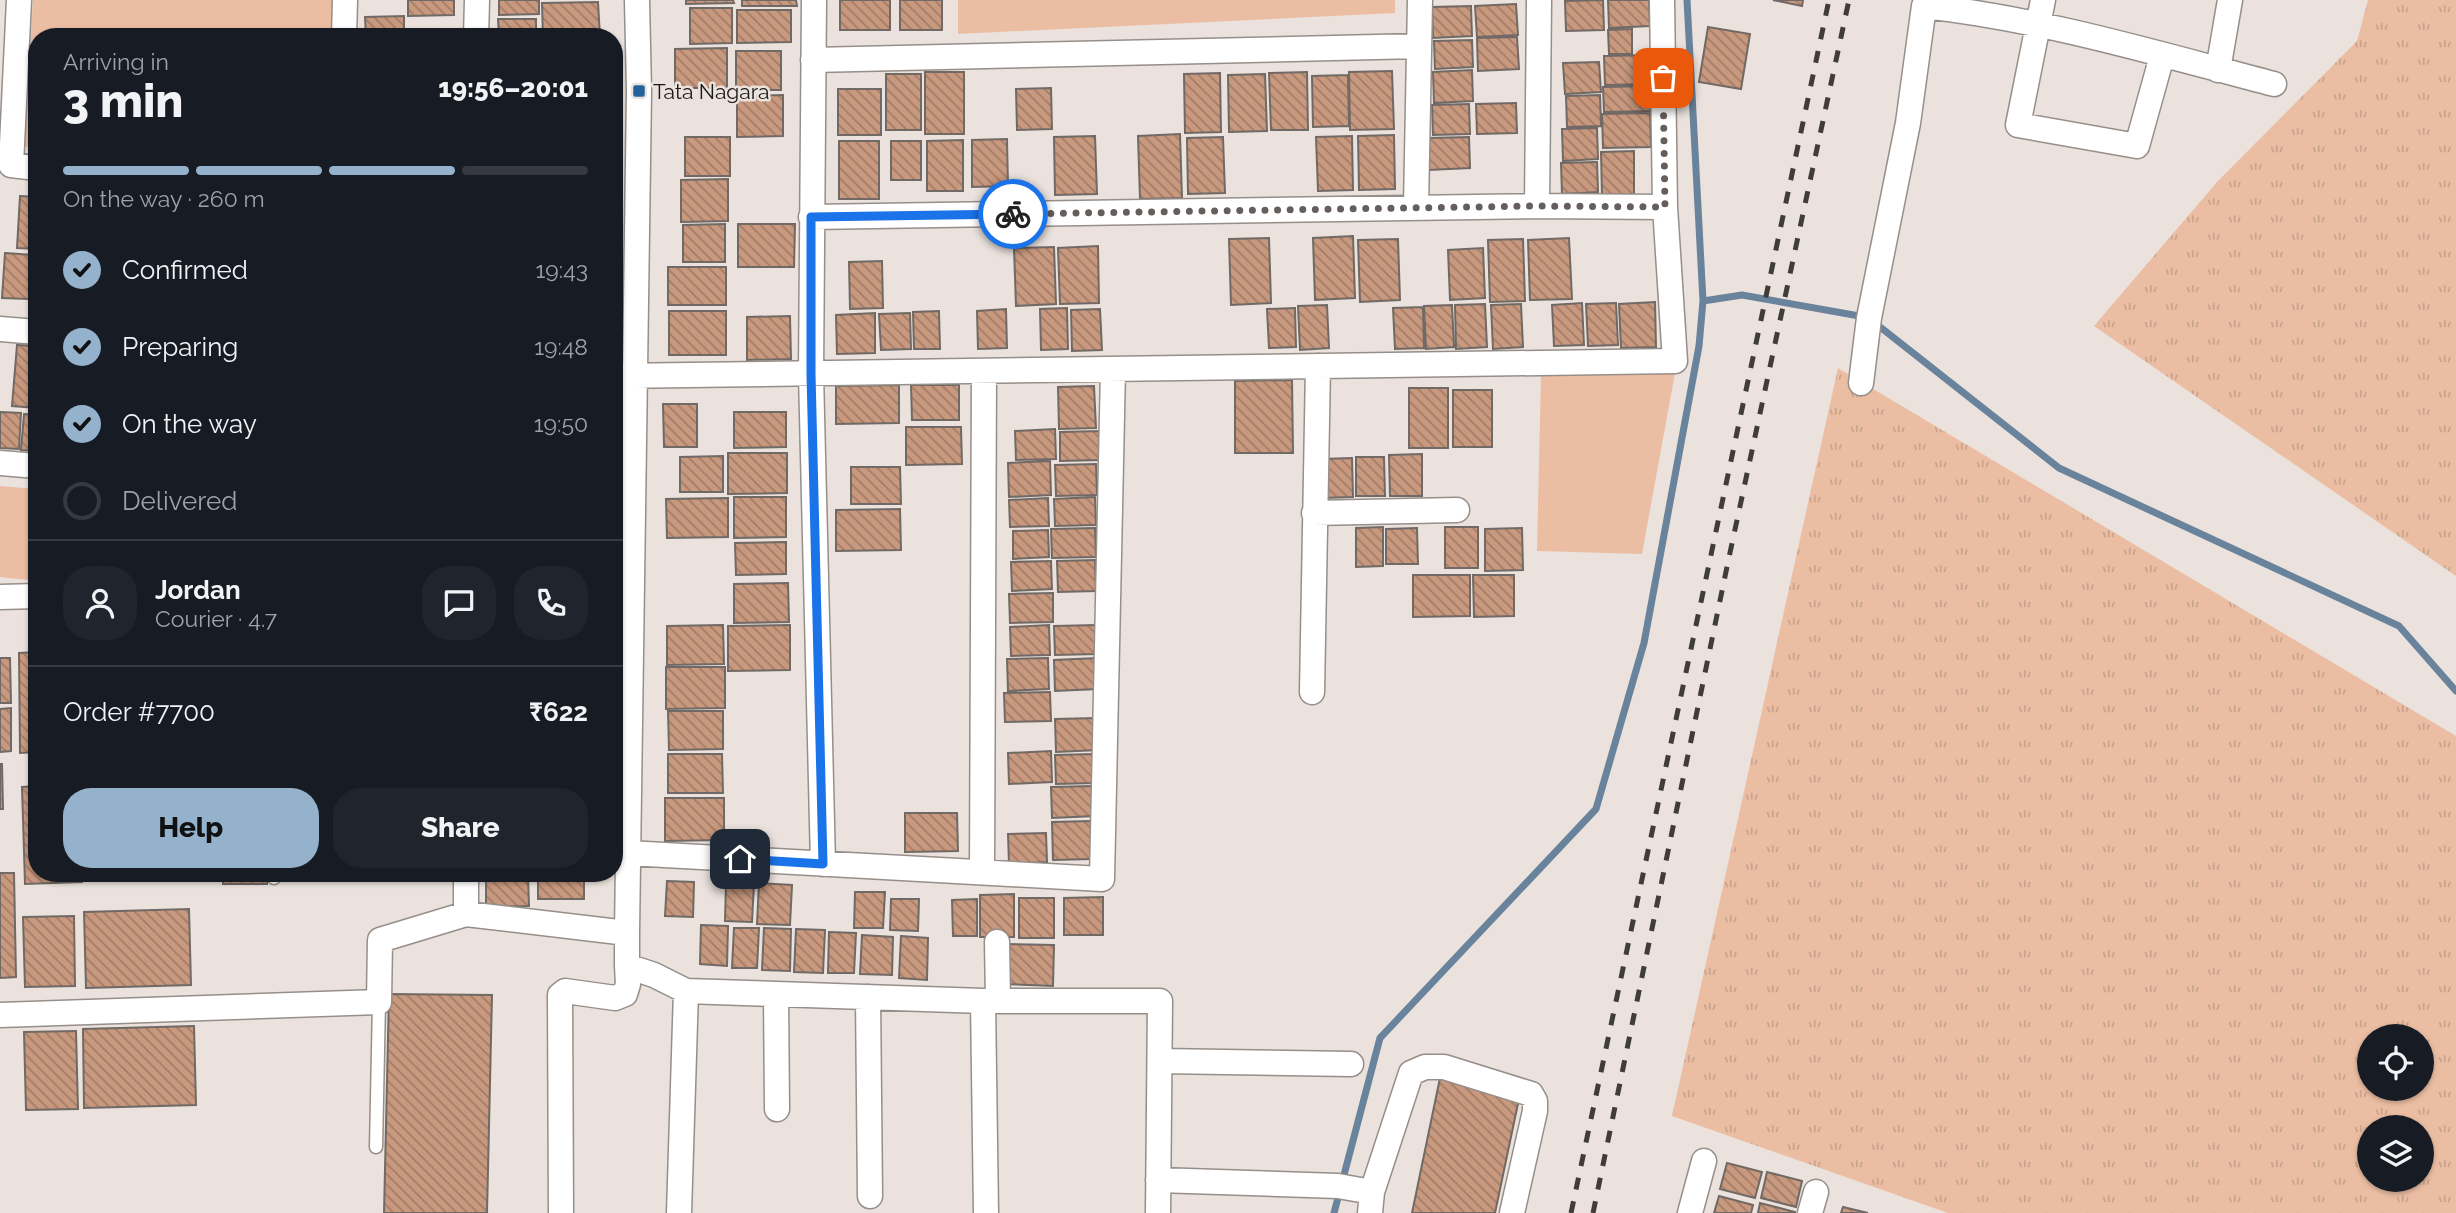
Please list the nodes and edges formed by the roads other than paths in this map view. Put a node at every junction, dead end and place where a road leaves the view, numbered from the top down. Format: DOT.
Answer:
graph roads {
  1 [pos="19,0"];
  2 [pos="345,0"];
  3 [pos="477,0"];
  4 [pos="637,0"];
  5 [pos="814,0"];
  6 [pos="1420,0"];
  7 [pos="1539,0"];
  8 [pos="1662,0"];
  9 [pos="2043,0"];
  10 [pos="2230,0"];
  11 [pos="1925,3"];
  12 [pos="2039,25"];
  13 [pos="344,28"];
  14 [pos="476,28"];
  15 [pos="1419,46"];
  16 [pos="2162,55"];
  17 [pos="813,60"];
  18 [pos="2218,70"];
  19 [pos="2274,85"];
  20 [pos="5,165"];
  21 [pos="28,167"];
  22 [pos="1537,206"];
  23 [pos="1665,207"];
  24 [pos="1416,208"];
  25 [pos="811,217"];
  26 [pos="0,329"];
  27 [pos="28,331"];
  28 [pos="1318,366"];
  29 [pos="1113,369"];
  30 [pos="984,372"];
  31 [pos="811,374"];
  32 [pos="625,376"];
  33 [pos="1861,383"];
  34 [pos="0,463"];
  35 [pos="28,465"];
  36 [pos="1457,509"];
  37 [pos="1314,513"];
  38 [pos="28,596"];
  39 [pos="0,597"];
  40 [pos="1312,692"];
  41 [pos="628,853"];
  42 [pos="823,864"];
  43 [pos="982,872"];
  44 [pos="466,882"];
  45 [pos="466,914"];
  46 [pos="627,933"];
  47 [pos="998,942"];
  48 [pos="627,966"];
  49 [pos="686,991"];
  50 [pos="776,994"];
  51 [pos="868,997"];
  52 [pos="990,1001"];
  53 [pos="379,1002"];
  54 [pos="0,1015"];
  55 [pos="1160,1061"];
  56 [pos="1351,1063"];
  57 [pos="777,1109"];
  58 [pos="376,1147"];
  59 [pos="1704,1161"];
  60 [pos="1158,1180"];
  61 [pos="870,1196"];
  62 [pos="1371,1202"];
  63 [pos="561,1213"];
  64 [pos="679,1213"];
  65 [pos="986,1213"];
  66 [pos="1158,1213"];
  67 [pos="1512,1213"];
  68 [pos="1689,1213"];
  1 -- 20 [label="street"];
  2 -- 13 [label="street"];
  3 -- 14 [label="street"];
  4 -- 32 [label="street"];
  5 -- 17 [label="street"];
  6 -- 15 [label="street"];
  7 -- 22 [label="street"];
  8 -- 23 [label="street"];
  9 -- 12 [label="street"];
  10 -- 18 [label="street"];
  11 -- 12 [label="street"];
  11 -- 33 [label="street"];
  12 -- 16 [label="street"];
  12 -- 16 [label="street"];
  15 -- 17 [label="street"];
  15 -- 24 [label="street"];
  16 -- 18 [label="street"];
  17 -- 25 [label="street"];
  18 -- 19 [label="street"];
  20 -- 21 [label="street"];
  22 -- 23 [label="street"];
  22 -- 24 [label="street"];
  23 -- 28 [label="street"];
  24 -- 25 [label="street"];
  25 -- 31 [label="street"];
  26 -- 27 [label="street"];
  28 -- 29 [label="street"];
  28 -- 37 [label="street"];
  29 -- 30 [label="street"];
  29 -- 43 [label="street"];
  30 -- 31 [label="street"];
  30 -- 43 [label="street"];
  31 -- 32 [label="street"];
  31 -- 42 [label="street"];
  32 -- 41 [label="street"];
  34 -- 35 [label="street"];
  36 -- 37 [label="street"];
  37 -- 40 [label="street"];
  38 -- 39 [label="street"];
  41 -- 42 [label="street"];
  41 -- 46 [label="street"];
  42 -- 43 [label="street"];
  44 -- 45 [label="street"];
  45 -- 46 [label="street"];
  45 -- 53 [label="street"];
  46 -- 48 [label="street"];
  47 -- 52 [label="street"];
  48 -- 49 [label="street"];
  48 -- 63 [label="street"];
  49 -- 50 [label="street"];
  49 -- 64 [label="street"];
  50 -- 51 [label="street"];
  50 -- 57 [label="street"];
  51 -- 52 [label="street"];
  51 -- 61 [label="street"];
  52 -- 55 [label="street"];
  52 -- 65 [label="street"];
  53 -- 54 [label="street"];
  53 -- 58 [label="lane"];
  55 -- 56 [label="street"];
  55 -- 60 [label="street"];
  59 -- 68 [label="street"];
  60 -- 62 [label="street"];
  60 -- 66 [label="street"];
  62 -- 67 [label="street"];
}
